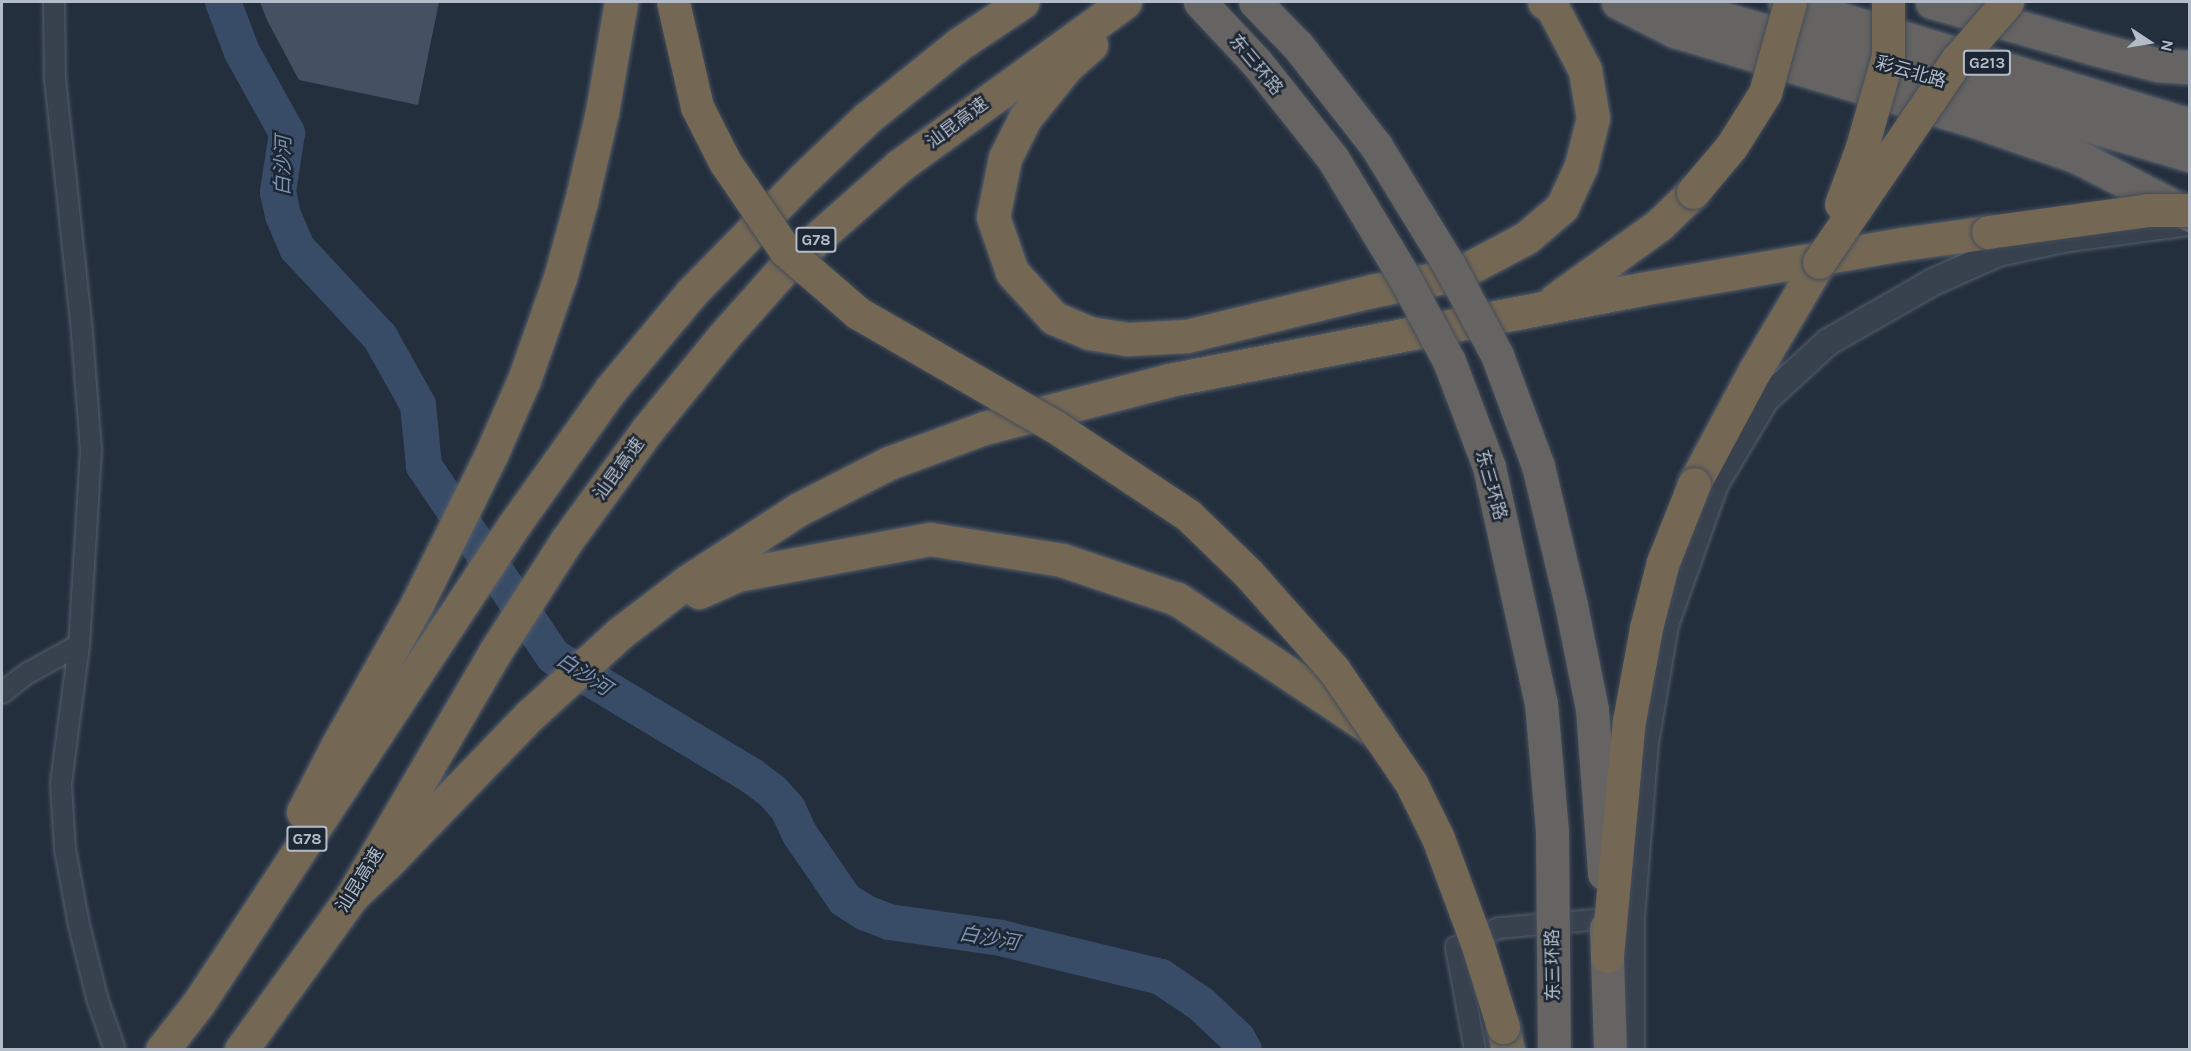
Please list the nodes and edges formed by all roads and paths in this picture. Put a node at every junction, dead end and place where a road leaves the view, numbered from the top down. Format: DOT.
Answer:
graph roads {
  1 [pos="54,2"];
  2 [pos="597,2"];
  3 [pos="621,2"];
  4 [pos="673,2"];
  5 [pos="1022,2"];
  6 [pos="1125,2"];
  7 [pos="1139,2"];
  8 [pos="1200,2"];
  9 [pos="1255,2"];
  10 [pos="1544,2"];
  11 [pos="1618,2"];
  12 [pos="1667,2"];
  13 [pos="1785,2"];
  14 [pos="1790,2"];
  15 [pos="1888,2"];
  16 [pos="1932,2"];
  17 [pos="2007,2"];
  18 [pos="2190,68"];
  19 [pos="602,112"];
  20 [pos="2190,124"];
  21 [pos="2190,155"];
  22 [pos="2190,210"];
  23 [pos="2190,215"];
  24 [pos="2190,222"];
  25 [pos="1819,262"];
  26 [pos="1546,307"];
  27 [pos="634,622"];
  28 [pos="79,645"];
  29 [pos="2,693"];
  30 [pos="1378,733"];
  31 [pos="352,896"];
  32 [pos="1631,917"];
  33 [pos="233,951"];
  34 [pos="1607,956"];
  35 [pos="114,1047"];
  36 [pos="162,1050"];
  37 [pos="241,1050"];
  38 [pos="1475,1050"];
  39 [pos="1508,1050"];
  40 [pos="1554,1050"];
  41 [pos="1610,1050"];
  42 [pos="1630,1050"];
  1 -- 28 [label="street"];
  2 -- 19 [label="highway"];
  3 -- 19 [label="highway"];
  4 -- 30 [label="highway, bridge"];
  5 -- 33 [label="highway, G78"];
  6 -- 31 [label="highway, 汕昆高速 / G78"];
  7 -- 10 [label="highway"];
  8 -- 40 [label="highway, 东三环路, bridge"];
  9 -- 34 [label="highway, bridge"];
  11 -- 23 [label="highway"];
  12 -- 21 [label="highway, 彩云北路 / G213"];
  13 -- 20 [label="highway, 彩云北路 / G213"];
  14 -- 26 [label="highway, bridge"];
  15 -- 25 [label="highway, bridge"];
  16 -- 18 [label="highway"];
  17 -- 25 [label="highway, bridge"];
  19 -- 33 [label="highway"];
  22 -- 26 [label="highway, bridge"];
  24 -- 32 [label="street"];
  25 -- 34 [label="highway, bridge"];
  26 -- 27 [label="highway"];
  27 -- 30 [label="highway"];
  27 -- 31 [label="highway"];
  28 -- 29 [label="street"];
  28 -- 35 [label="street"];
  30 -- 39 [label="highway, bridge"];
  31 -- 37 [label="highway, 汕昆高速 / G78"];
  32 -- 38 [label="street"];
  32 -- 42 [label="street"];
  33 -- 36 [label="highway, G78"];
  34 -- 41 [label="highway, bridge"];
}
